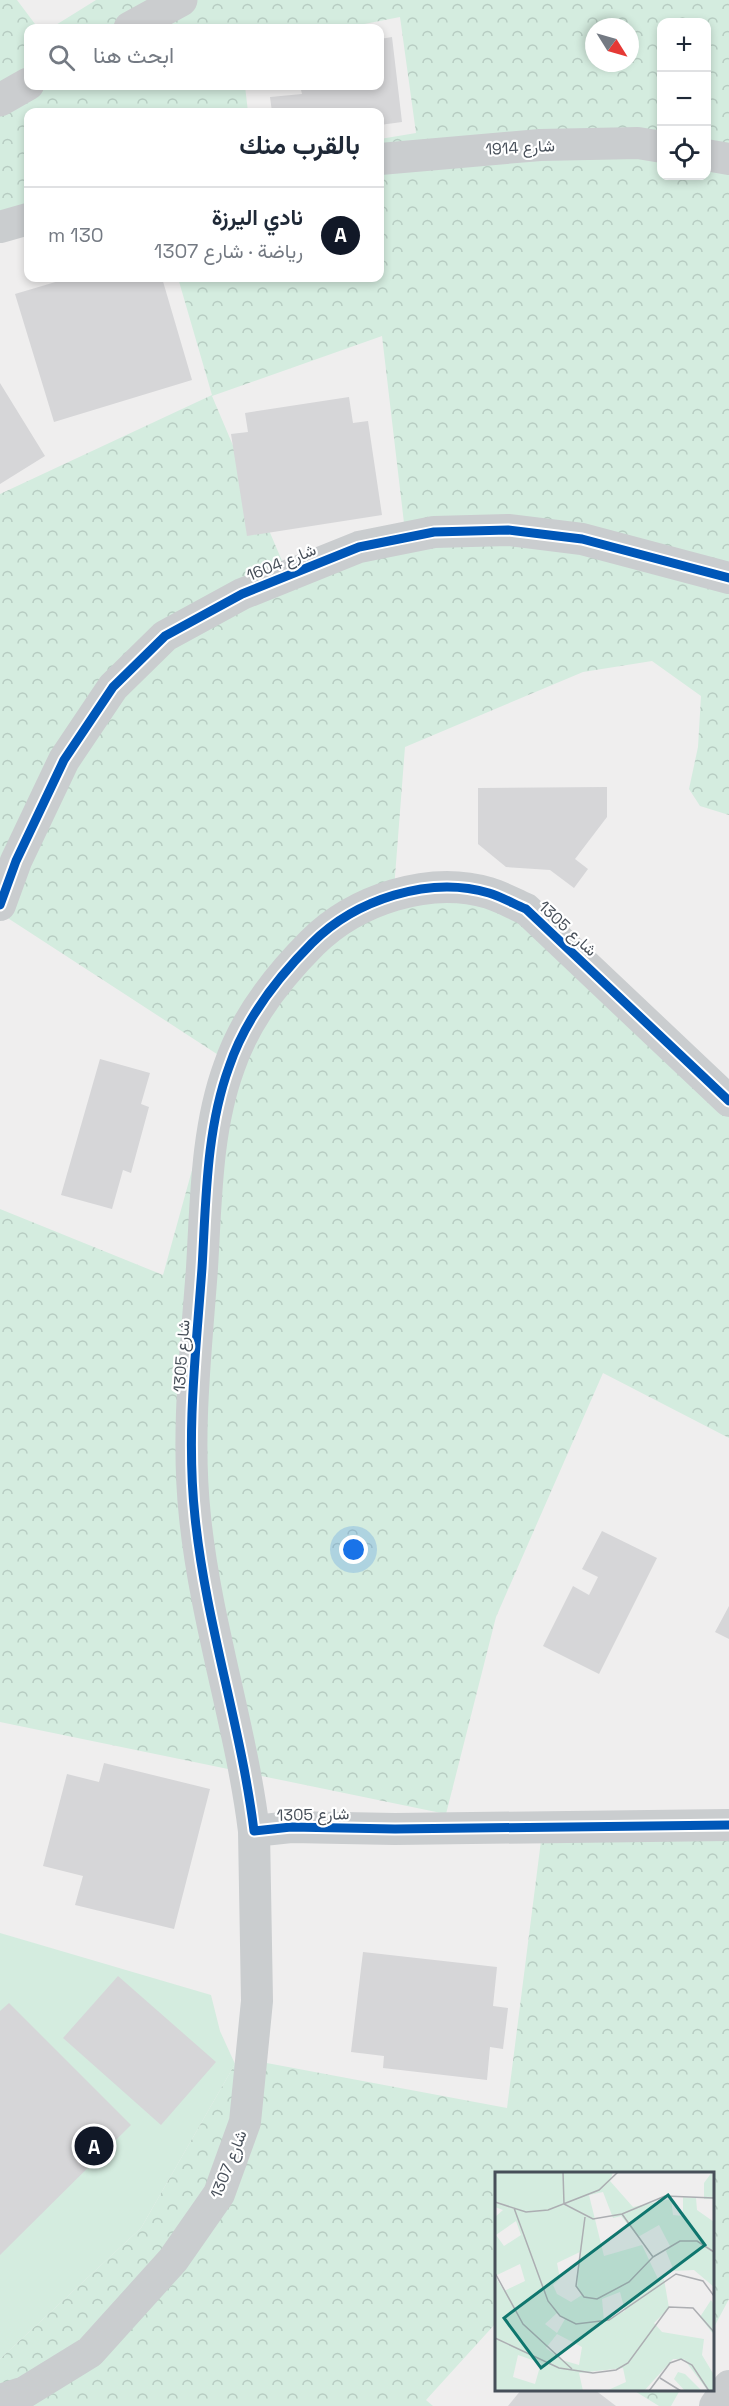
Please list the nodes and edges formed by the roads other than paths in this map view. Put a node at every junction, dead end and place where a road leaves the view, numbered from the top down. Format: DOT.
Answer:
graph roads {
  1 [pos="181,0"];
  2 [pos="136,24"];
  3 [pos="24,86"];
  4 [pos="0,100"];
  5 [pos="657,146"];
  6 [pos="711,156"];
  7 [pos="384,159"];
  8 [pos="729,159"];
  9 [pos="24,220"];
  10 [pos="0,227"];
  11 [pos="729,578"];
  12 [pos="0,905"];
  13 [pos="729,1101"];
  14 [pos="729,1826"];
  15 [pos="254,1831"];
  16 [pos="729,2386"];
  17 [pos="0,2400"];
  18 [pos="715,2406"];
  1 -- 2 [label="main road"];
  3 -- 4 [label="main road"];
  5 -- 7 [label="street, شارع 1914"];
  6 -- 8 [label="street"];
  9 -- 10 [label="street"];
  11 -- 12 [label="street, شارع 1604"];
  13 -- 15 [label="street, شارع 1305"];
  14 -- 15 [label="street, شارع 1305"];
  15 -- 17 [label="street, شارع 1307"];
  16 -- 18 [label="street"];
}
